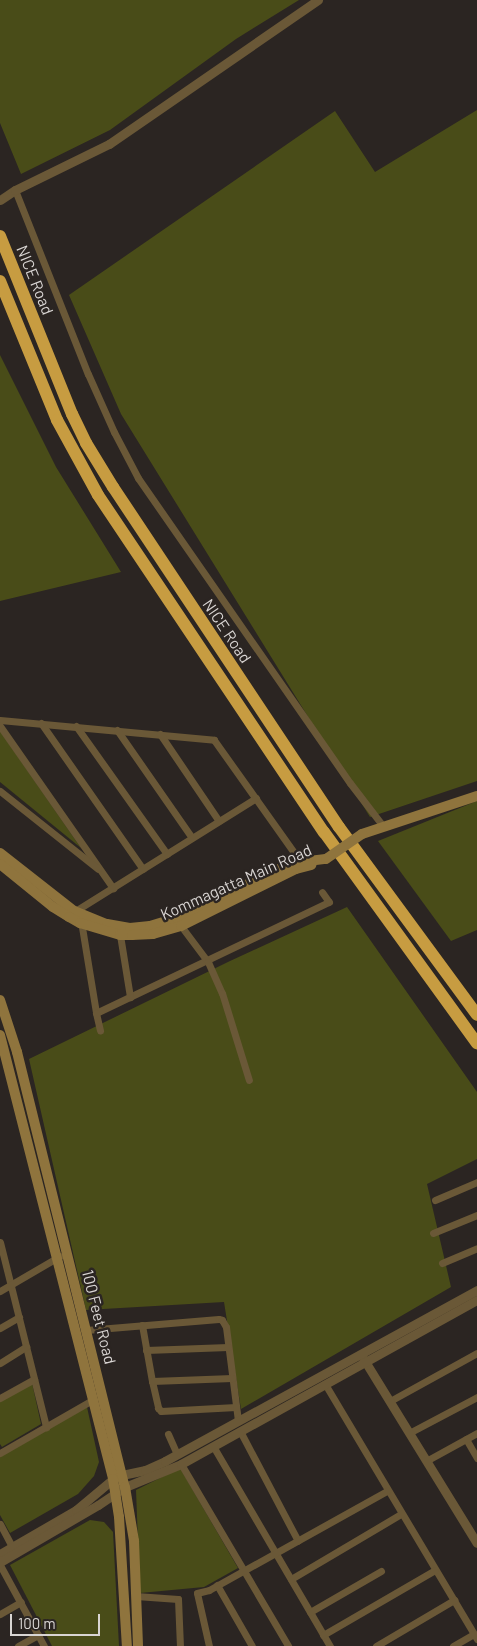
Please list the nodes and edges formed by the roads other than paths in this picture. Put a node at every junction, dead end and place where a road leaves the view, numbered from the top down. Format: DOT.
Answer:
graph roads {
  1 [pos="318,0"];
  2 [pos="15,190"];
  3 [pos="0,200"];
  4 [pos="0,236"];
  5 [pos="0,281"];
  6 [pos="0,720"];
  7 [pos="41,723"];
  8 [pos="0,726"];
  9 [pos="76,726"];
  10 [pos="117,730"];
  11 [pos="160,734"];
  12 [pos="0,791"];
  13 [pos="477,796"];
  14 [pos="256,798"];
  15 [pos="219,821"];
  16 [pos="383,826"];
  17 [pos="192,838"];
  18 [pos="0,853"];
  19 [pos="167,854"];
  20 [pos="326,859"];
  21 [pos="300,861"];
  22 [pos="0,864"];
  23 [pos="143,869"];
  24 [pos="104,873"];
  25 [pos="114,888"];
  26 [pos="322,892"];
  27 [pos="76,917"];
  28 [pos="181,926"];
  29 [pos="120,935"];
  30 [pos="208,962"];
  31 [pos="130,997"];
  32 [pos="0,1000"];
  33 [pos="96,1013"];
  34 [pos="477,1015"];
  35 [pos="100,1031"];
  36 [pos="0,1035"];
  37 [pos="477,1043"];
  38 [pos="3,1061"];
  39 [pos="249,1080"];
  40 [pos="477,1182"];
  41 [pos="435,1200"];
  42 [pos="477,1215"];
  43 [pos="433,1233"];
  44 [pos="0,1242"];
  45 [pos="477,1248"];
  46 [pos="1,1251"];
  47 [pos="63,1256"];
  48 [pos="442,1263"];
  49 [pos="10,1284"];
  50 [pos="477,1290"];
  51 [pos="0,1291"];
  52 [pos="477,1300"];
  53 [pos="19,1317"];
  54 [pos="142,1325"];
  55 [pos="0,1328"];
  56 [pos="86,1330"];
  57 [pos="26,1347"];
  58 [pos="228,1347"];
  59 [pos="146,1350"];
  60 [pos="477,1353"];
  61 [pos="362,1358"];
  62 [pos="0,1363"];
  63 [pos="232,1378"];
  64 [pos="34,1379"];
  65 [pos="152,1381"];
  66 [pos="325,1384"];
  67 [pos="477,1397"];
  68 [pos="0,1398"];
  69 [pos="94,1399"];
  70 [pos="390,1401"];
  71 [pos="236,1407"];
  72 [pos="238,1421"];
  73 [pos="46,1427"];
  74 [pos="240,1431"];
  75 [pos="409,1433"];
  76 [pos="477,1433"];
  77 [pos="168,1434"];
  78 [pos="466,1439"];
  79 [pos="213,1446"];
  80 [pos="0,1453"];
  81 [pos="178,1454"];
  82 [pos="477,1458"];
  83 [pos="426,1461"];
  84 [pos="181,1464"];
  85 [pos="118,1477"];
  86 [pos="125,1487"];
  87 [pos="387,1491"];
  88 [pos="115,1494"];
  89 [pos="401,1514"];
  90 [pos="0,1524"];
  91 [pos="298,1541"];
  92 [pos="477,1543"];
  93 [pos="14,1550"];
  94 [pos="276,1553"];
  95 [pos="0,1554"];
  96 [pos="0,1563"];
  97 [pos="381,1570"];
  98 [pos="435,1570"];
  99 [pos="244,1571"];
  100 [pos="291,1580"];
  101 [pos="217,1585"];
  102 [pos="136,1596"];
  103 [pos="454,1600"];
  104 [pos="21,1602"];
  105 [pos="310,1612"];
  106 [pos="0,1614"];
  107 [pos="38,1635"];
  108 [pos="324,1636"];
  109 [pos="476,1636"];
  110 [pos="249,1645"];
  111 [pos="18,1646"];
  112 [pos="44,1646"];
  113 [pos="127,1646"];
  114 [pos="138,1646"];
  115 [pos="180,1646"];
  116 [pos="209,1646"];
  117 [pos="288,1646"];
  118 [pos="330,1646"];
  119 [pos="376,1646"];
  120 [pos="453,1646"];
  1 -- 2 [label="street"];
  2 -- 3 [label="street"];
  2 -- 16 [label="street"];
  4 -- 34 [label="highway, NICE Road"];
  5 -- 37 [label="highway, NICE Road"];
  6 -- 7 [label="street"];
  7 -- 9 [label="street"];
  7 -- 23 [label="street"];
  8 -- 24 [label="street"];
  9 -- 10 [label="street"];
  9 -- 19 [label="street"];
  10 -- 11 [label="street"];
  10 -- 17 [label="street"];
  11 -- 14 [label="street"];
  11 -- 15 [label="street"];
  12 -- 24 [label="street"];
  13 -- 16 [label="main road, Kommagatta Main Road"];
  14 -- 15 [label="street"];
  14 -- 21 [label="street"];
  15 -- 17 [label="street"];
  16 -- 20 [label="main road, Kommagatta Main Road, bridge"];
  17 -- 19 [label="street"];
  18 -- 27 [label="main road, Kommagatta Main Road"];
  19 -- 23 [label="street"];
  20 -- 21 [label="main road, Kommagatta Main Road"];
  20 -- 28 [label="main road, Kommagatta Main Road"];
  21 -- 27 [label="main road, Kommagatta Main Road"];
  22 -- 27 [label="main road, Kommagatta Main Road"];
  23 -- 25 [label="street"];
  24 -- 25 [label="street"];
  25 -- 27 [label="street"];
  26 -- 30 [label="street"];
  27 -- 29 [label="main road, Kommagatta Main Road"];
  27 -- 33 [label="street"];
  28 -- 29 [label="main road, Kommagatta Main Road"];
  28 -- 30 [label="street"];
  29 -- 31 [label="street"];
  30 -- 31 [label="street"];
  30 -- 39 [label="street"];
  31 -- 33 [label="street"];
  32 -- 47 [label="main road, 100 Feet Road"];
  33 -- 35 [label="street"];
  36 -- 38 [label="main road, 100 Feet Road"];
  38 -- 47 [label="main road, 100 Feet Road"];
  40 -- 41 [label="street"];
  42 -- 43 [label="street"];
  44 -- 46 [label="street"];
  45 -- 48 [label="street"];
  46 -- 49 [label="street"];
  47 -- 49 [label="street"];
  47 -- 56 [label="main road, 100 Feet Road"];
  47 -- 69 [label="main road, 100 Feet Road"];
  49 -- 51 [label="street"];
  49 -- 53 [label="street"];
  50 -- 61 [label="street"];
  52 -- 61 [label="street"];
  53 -- 55 [label="street"];
  53 -- 57 [label="street"];
  54 -- 56 [label="street"];
  54 -- 58 [label="street"];
  54 -- 59 [label="street"];
  56 -- 85 [label="main road, 100 Feet Road"];
  57 -- 62 [label="street"];
  57 -- 64 [label="street"];
  58 -- 59 [label="street"];
  58 -- 63 [label="street"];
  59 -- 65 [label="street"];
  60 -- 70 [label="street"];
  61 -- 66 [label="street"];
  61 -- 70 [label="street"];
  61 -- 72 [label="street"];
  63 -- 65 [label="street"];
  63 -- 71 [label="street"];
  64 -- 68 [label="street"];
  64 -- 73 [label="street"];
  65 -- 71 [label="street"];
  66 -- 74 [label="street"];
  66 -- 87 [label="street"];
  67 -- 75 [label="street"];
  69 -- 73 [label="street"];
  69 -- 85 [label="main road, 100 Feet Road"];
  70 -- 75 [label="street"];
  71 -- 72 [label="street"];
  72 -- 81 [label="street"];
  73 -- 80 [label="street"];
  74 -- 79 [label="street"];
  74 -- 91 [label="street"];
  75 -- 83 [label="street"];
  76 -- 78 [label="street"];
  77 -- 81 [label="street"];
  78 -- 82 [label="street"];
  78 -- 83 [label="street"];
  79 -- 84 [label="street"];
  79 -- 94 [label="street"];
  81 -- 85 [label="street"];
  83 -- 92 [label="street"];
  84 -- 86 [label="street"];
  84 -- 99 [label="street"];
  85 -- 86 [label="main road, 100 Feet Road"];
  85 -- 88 [label="main road, 100 Feet Road"];
  85 -- 93 [label="street"];
  86 -- 88 [label="street"];
  86 -- 102 [label="main road, 100 Feet Road"];
  87 -- 89 [label="street"];
  87 -- 91 [label="street"];
  88 -- 93 [label="street"];
  88 -- 113 [label="main road, 100 Feet Road"];
  89 -- 98 [label="street"];
  89 -- 100 [label="street"];
  90 -- 93 [label="street"];
  91 -- 94 [label="street"];
  93 -- 95 [label="street"];
  93 -- 96 [label="street"];
  94 -- 99 [label="street"];
  94 -- 100 [label="street"];
  96 -- 104 [label="street"];
  97 -- 105 [label="street"];
  98 -- 103 [label="street"];
  98 -- 108 [label="street"];
  99 -- 101 [label="street"];
  99 -- 117 [label="street"];
  100 -- 105 [label="street"];
  101 -- 110 [label="street"];
  101 -- 116 [label="street"];
  102 -- 114 [label="main road, 100 Feet Road"];
  102 -- 115 [label="street"];
  103 -- 109 [label="street"];
  103 -- 119 [label="street"];
  104 -- 106 [label="street"];
  104 -- 107 [label="street"];
  105 -- 108 [label="street"];
  107 -- 111 [label="street"];
  107 -- 112 [label="street"];
  108 -- 118 [label="street"];
  109 -- 120 [label="street"];
}
